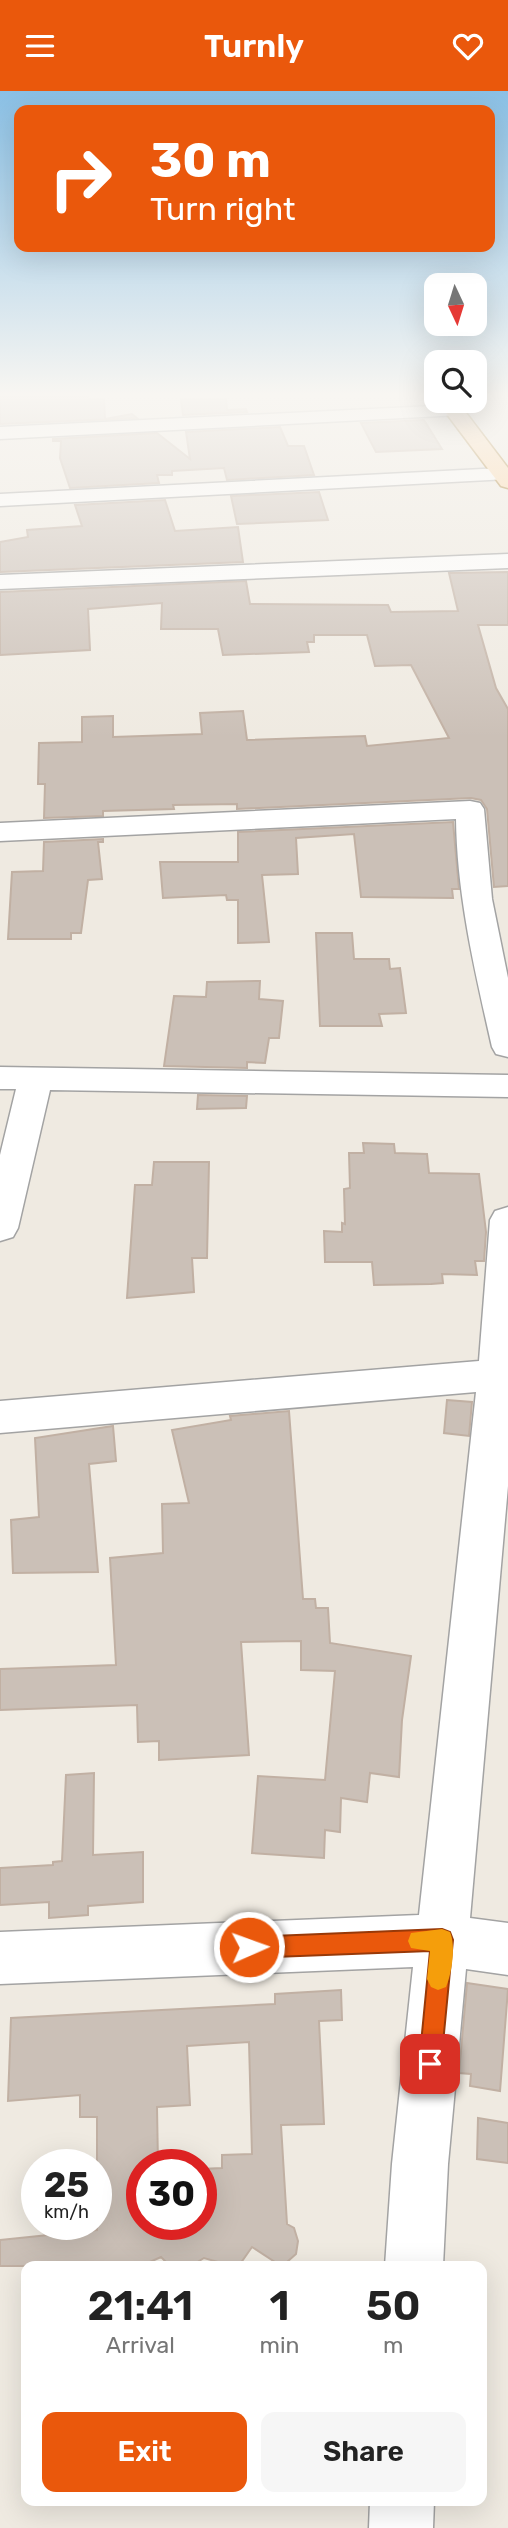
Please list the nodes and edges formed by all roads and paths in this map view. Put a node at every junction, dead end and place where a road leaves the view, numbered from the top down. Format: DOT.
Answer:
graph roads {
  1 [pos="508,561"];
  2 [pos="0,582"];
  3 [pos="0,832"];
  4 [pos="508,1048"];
  5 [pos="0,1078"];
  6 [pos="36,1078"];
  7 [pos="508,1086"];
  8 [pos="508,1220"];
  9 [pos="0,1229"];
  10 [pos="503,1374"];
  11 [pos="0,1417"];
  12 [pos="442,1940"];
  13 [pos="508,1949"];
  14 [pos="0,1958"];
  15 [pos="414,2261"];
  16 [pos="402,2506"];
  17 [pos="401,2528"];
  1 -- 2 [label="street"];
  3 -- 4 [label="street"];
  5 -- 6 [label="street"];
  6 -- 7 [label="street"];
  6 -- 9 [label="street"];
  8 -- 10 [label="street"];
  10 -- 11 [label="street"];
  10 -- 12 [label="street"];
  12 -- 13 [label="street"];
  12 -- 14 [label="street"];
  12 -- 15 [label="street"];
  16 -- 17 [label="street"];
}
